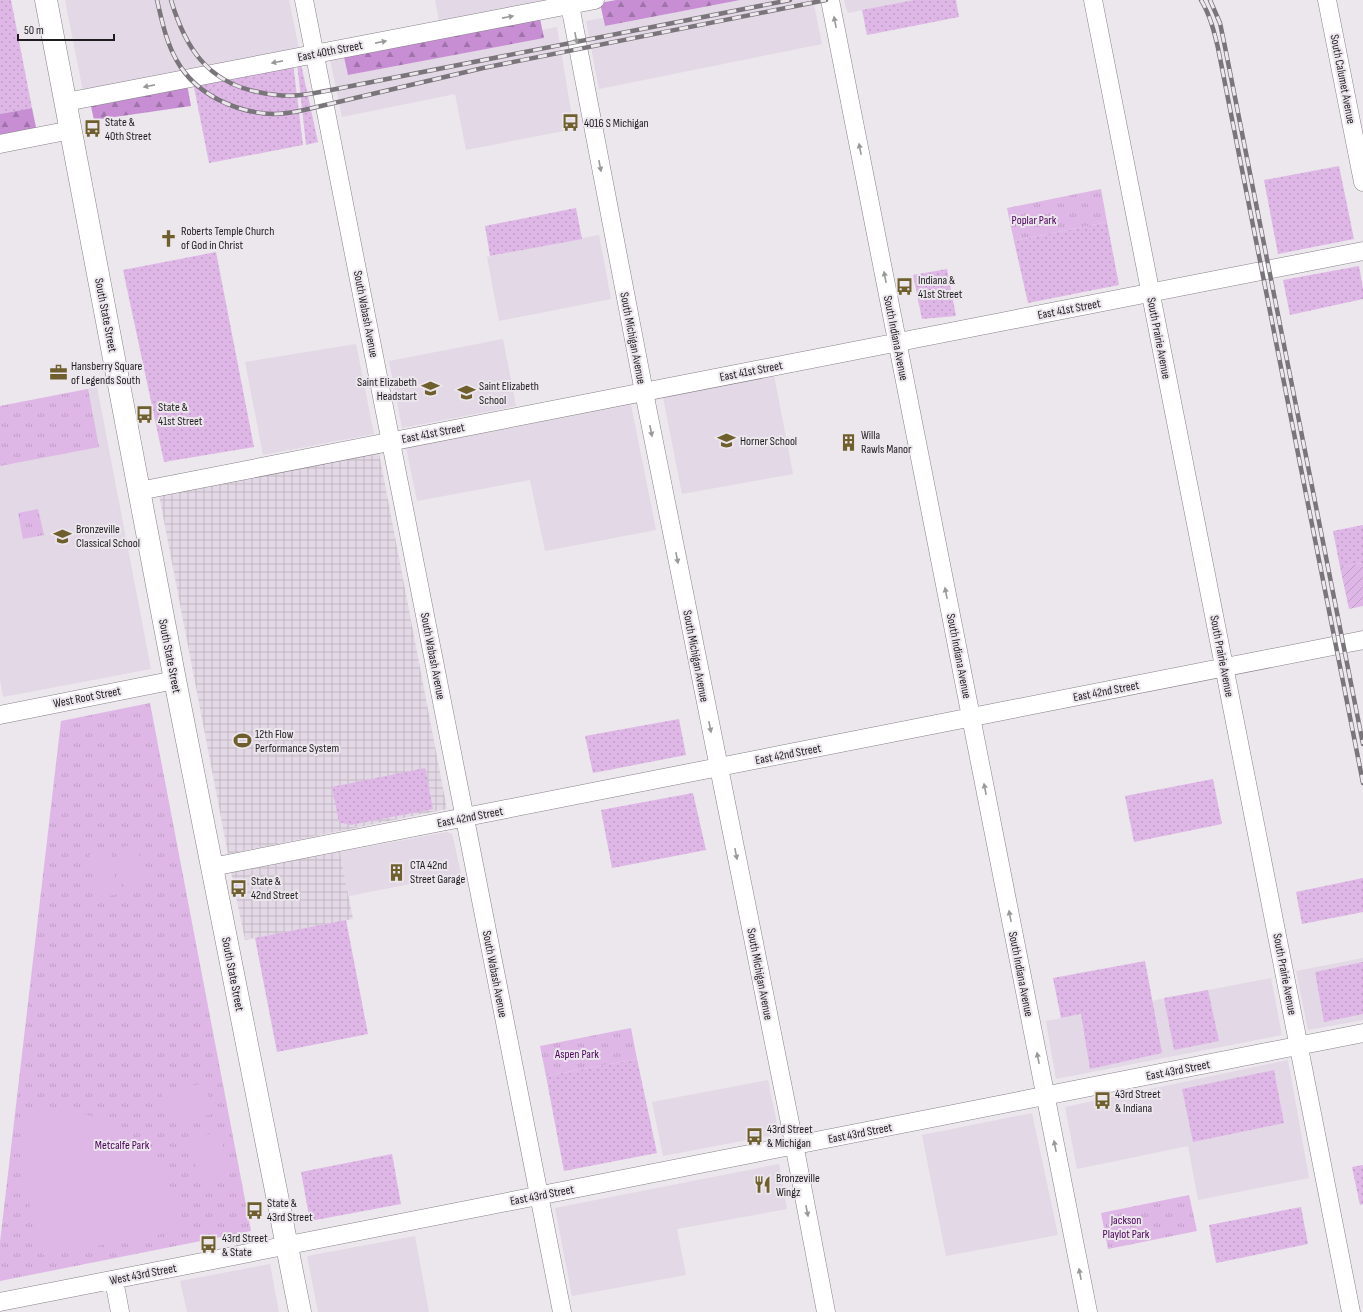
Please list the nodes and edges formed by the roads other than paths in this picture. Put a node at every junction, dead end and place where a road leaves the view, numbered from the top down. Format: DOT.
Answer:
graph roads {
  1 [pos="46,0"];
  2 [pos="304,0"];
  3 [pos="595,0"];
  4 [pos="830,0"];
  5 [pos="1093,0"];
  6 [pos="1327,0"];
  7 [pos="569,2"];
  8 [pos="315,54"];
  9 [pos="66,102"];
  10 [pos="71,130"];
  11 [pos="0,144"];
  12 [pos="1363,182"];
  13 [pos="1363,251"];
  14 [pos="1150,292"];
  15 [pos="897,342"];
  16 [pos="644,392"];
  17 [pos="391,442"];
  18 [pos="139,491"];
  19 [pos="1363,640"];
  20 [pos="1224,668"];
  21 [pos="175,680"];
  22 [pos="0,715"];
  23 [pos="971,718"];
  24 [pos="718,768"];
  25 [pos="465,817"];
  26 [pos="212,867"];
  27 [pos="1363,1033"];
  28 [pos="1299,1046"];
  29 [pos="1045,1096"];
  30 [pos="794,1146"];
  31 [pos="539,1196"];
  32 [pos="287,1246"];
  33 [pos="114,1280"];
  34 [pos="7,1305"];
  35 [pos="120,1312"];
  36 [pos="300,1312"];
  37 [pos="562,1312"];
  38 [pos="826,1312"];
  39 [pos="1088,1312"];
  40 [pos="1351,1312"];
  1 -- 9 [label="main road, South State Street"];
  2 -- 8 [label="street, South Wabash Avenue"];
  3 -- 7 [label="street, East 40th Street"];
  15 -- 4 [label="street, South Indiana Avenue, one-way"];
  5 -- 14 [label="street, South Prairie Avenue"];
  6 -- 12 [label="street, South Calumet Avenue"];
  8 -- 7 [label="street, East 40th Street, one-way"];
  7 -- 16 [label="street, South Michigan Avenue, one-way"];
  8 -- 9 [label="street, East 40th Street, one-way"];
  8 -- 17 [label="street, South Wabash Avenue"];
  9 -- 10 [label="main road, South State Street"];
  10 -- 11 [label="street"];
  10 -- 18 [label="main road, South State Street"];
  13 -- 14 [label="street, East 41st Street"];
  14 -- 15 [label="street, East 41st Street"];
  14 -- 20 [label="street, South Prairie Avenue"];
  15 -- 16 [label="street, East 41st Street"];
  23 -- 15 [label="street, South Indiana Avenue, one-way"];
  16 -- 17 [label="street, East 41st Street"];
  16 -- 24 [label="street, South Michigan Avenue, one-way"];
  17 -- 18 [label="street, East 41st Street"];
  17 -- 25 [label="street, South Wabash Avenue"];
  18 -- 21 [label="main road, South State Street"];
  19 -- 20 [label="street, East 42nd Street"];
  20 -- 23 [label="street, East 42nd Street"];
  20 -- 28 [label="street, South Prairie Avenue"];
  21 -- 22 [label="street, West Root Street"];
  21 -- 26 [label="main road, South State Street"];
  23 -- 24 [label="street, East 42nd Street"];
  29 -- 23 [label="street, South Indiana Avenue, one-way"];
  24 -- 25 [label="street, East 42nd Street"];
  24 -- 30 [label="street, South Michigan Avenue, one-way"];
  25 -- 26 [label="street, East 42nd Street"];
  25 -- 31 [label="street, South Wabash Avenue"];
  26 -- 32 [label="main road, South State Street"];
  27 -- 28 [label="street, East 43rd Street"];
  28 -- 29 [label="street, East 43rd Street"];
  28 -- 40 [label="street, South Prairie Avenue"];
  29 -- 30 [label="street, East 43rd Street"];
  39 -- 29 [label="street, South Indiana Avenue, one-way"];
  30 -- 31 [label="street, East 43rd Street"];
  30 -- 38 [label="street, South Michigan Avenue, one-way"];
  31 -- 32 [label="street, East 43rd Street"];
  31 -- 37 [label="street, South Wabash Avenue"];
  32 -- 33 [label="street, West 43rd Street"];
  32 -- 36 [label="main road, South State Street"];
  33 -- 34 [label="street, West 43rd Street"];
  33 -- 35 [label="street"];
}
